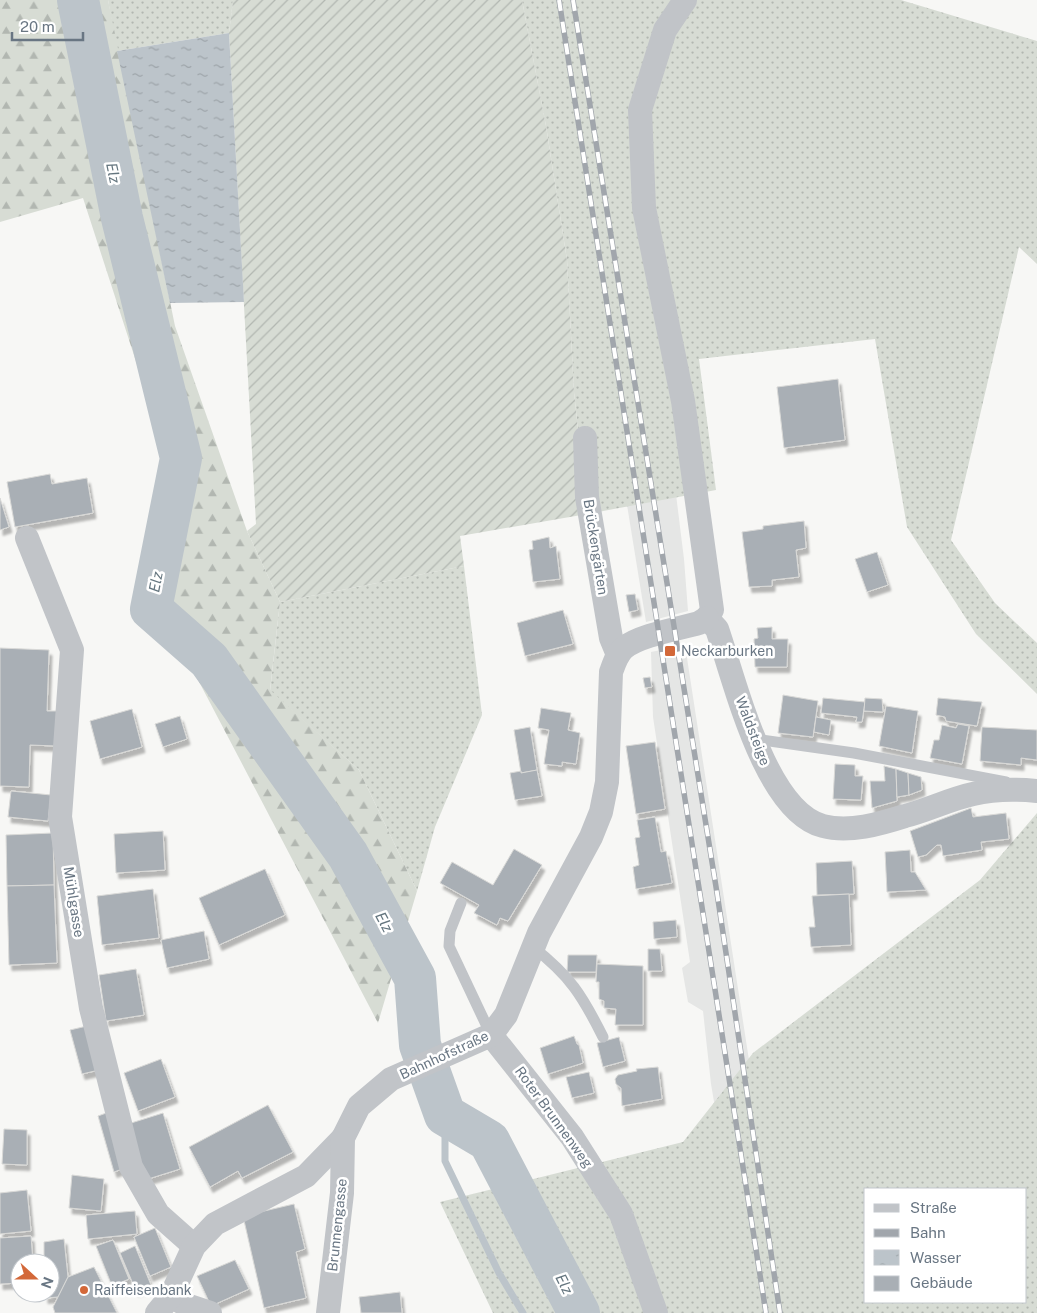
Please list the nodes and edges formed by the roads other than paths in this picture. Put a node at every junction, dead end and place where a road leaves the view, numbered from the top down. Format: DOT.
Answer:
graph roads {
  1 [pos="685,0"];
  2 [pos="585,438"];
  3 [pos="27,538"];
  4 [pos="707,618"];
  5 [pos="618,656"];
  6 [pos="755,739"];
  7 [pos="1037,790"];
  8 [pos="461,904"];
  9 [pos="533,947"];
  10 [pos="491,1035"];
  11 [pos="603,1037"];
  12 [pos="343,1138"];
  13 [pos="194,1246"];
  14 [pos="164,1305"];
  15 [pos="210,1313"];
  16 [pos="328,1313"];
  17 [pos="656,1313"];
  1 -- 4 [label="street"];
  2 -- 5 [label="street, Brückengärten"];
  3 -- 13 [label="street, Mühlgasse"];
  4 -- 5 [label="street"];
  4 -- 6 [label="street, Waldsteige"];
  5 -- 9 [label="street, Bahnhofstraße"];
  6 -- 7 [label="lane"];
  6 -- 7 [label="street, Waldsteige"];
  8 -- 10 [label="lane"];
  9 -- 10 [label="street, Bahnhofstraße"];
  9 -- 11 [label="lane"];
  10 -- 12 [label="street, Bahnhofstraße"];
  10 -- 17 [label="street, Roter Brunnenweg"];
  12 -- 13 [label="street, Bahnhofstraße"];
  12 -- 16 [label="street, Brunnengasse"];
  13 -- 14 [label="street, Bahnhofstraße"];
  14 -- 15 [label="street"];
}
